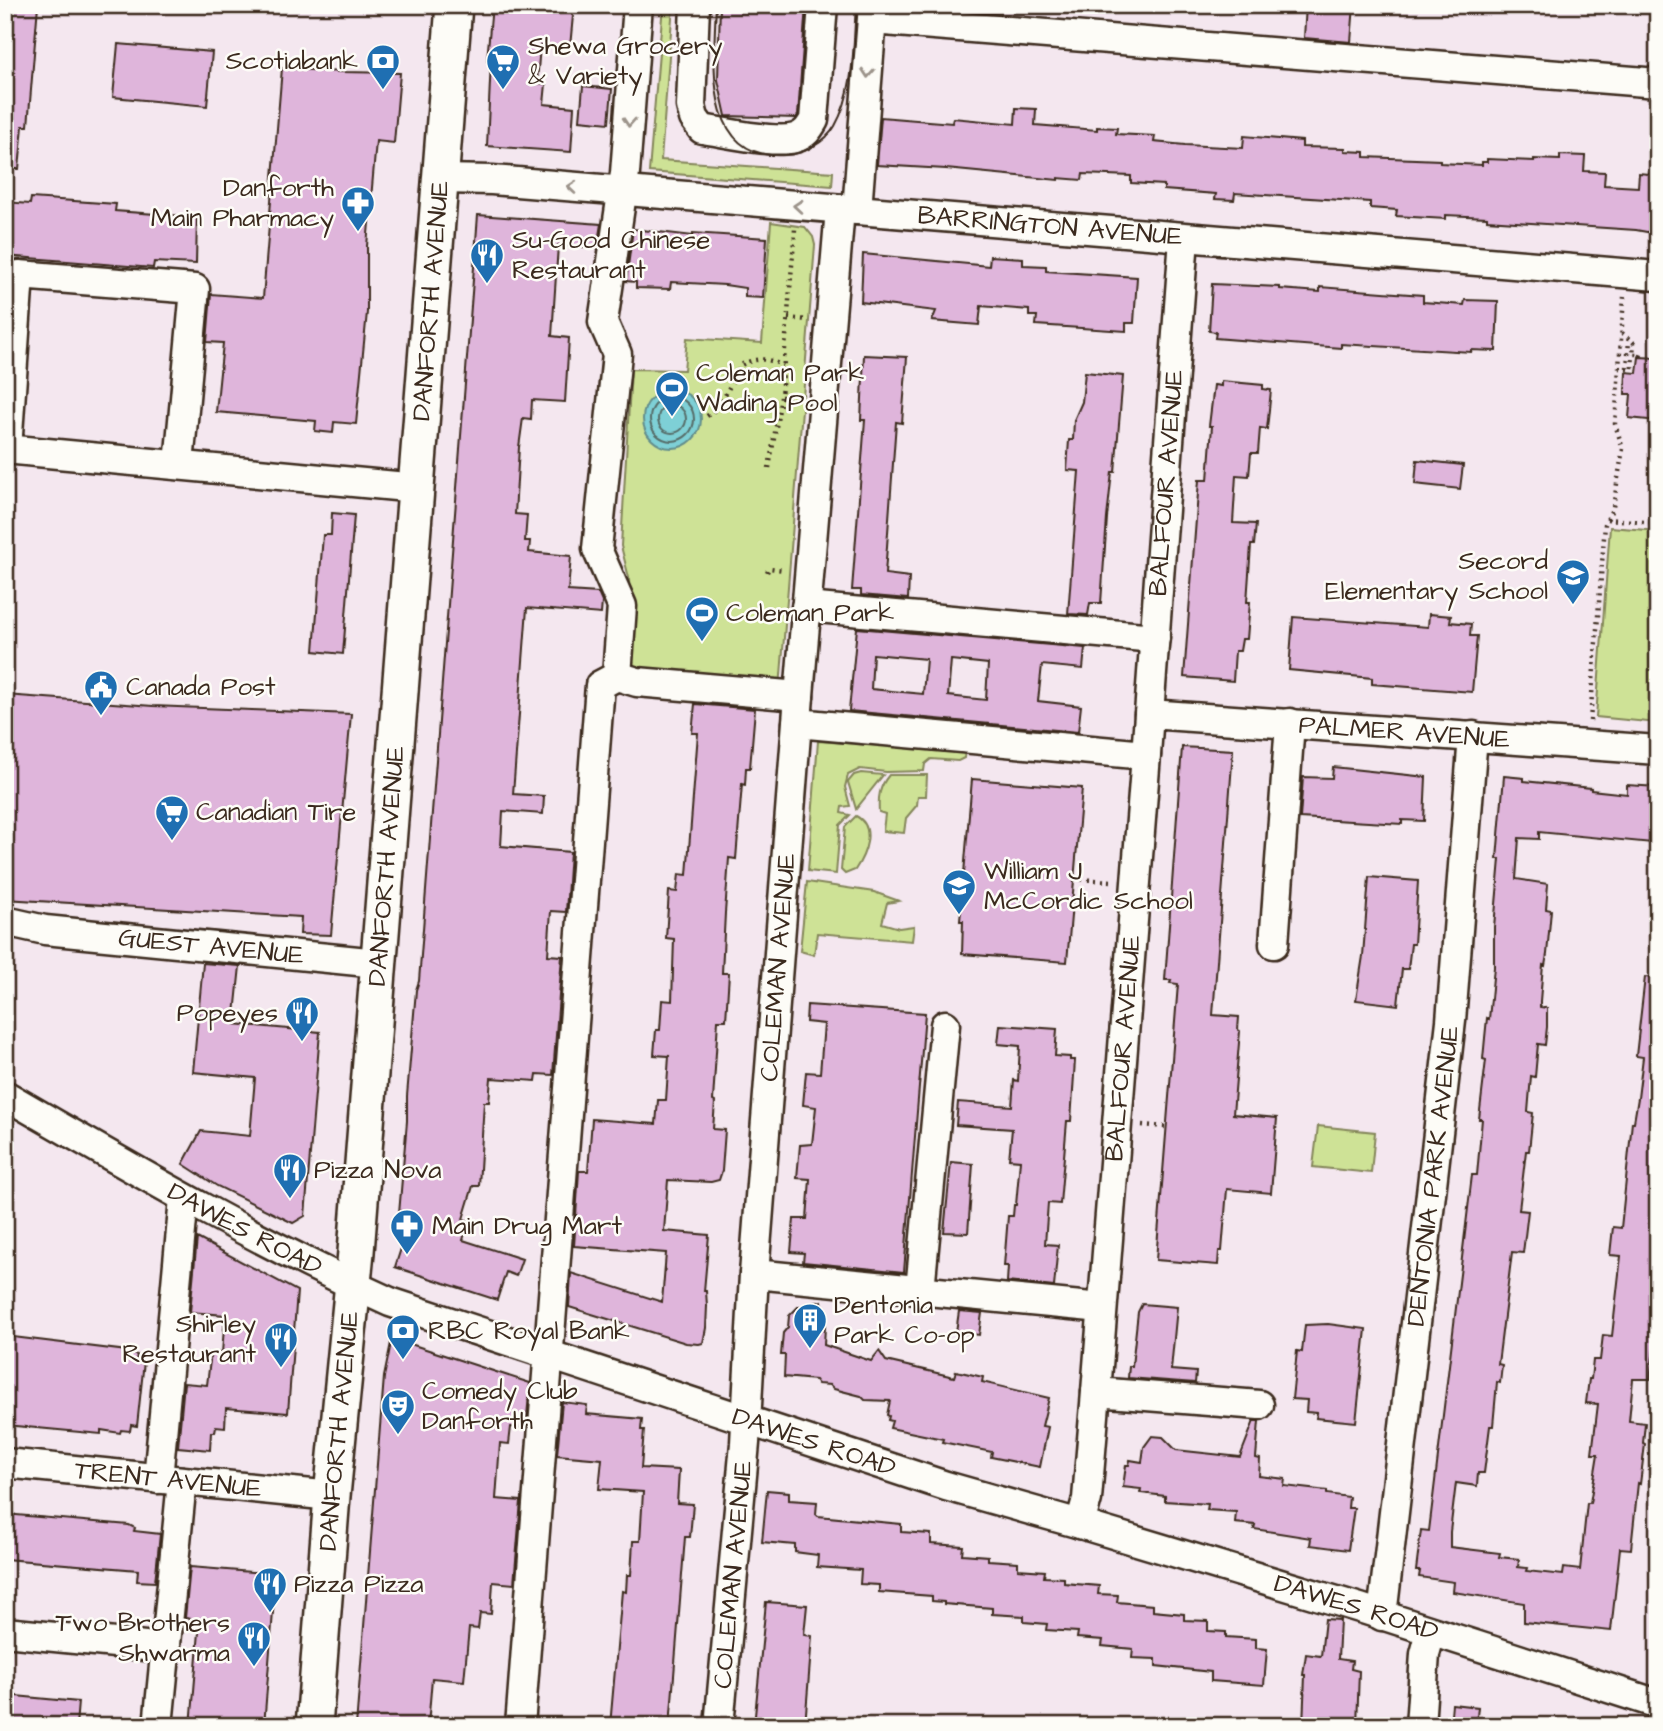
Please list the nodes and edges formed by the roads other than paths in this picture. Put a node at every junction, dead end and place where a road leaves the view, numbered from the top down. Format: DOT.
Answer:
graph roads {
  1 [pos="454,5"];
  2 [pos="638,5"];
  3 [pos="695,5"];
  4 [pos="823,5"];
  5 [pos="872,12"];
  6 [pos="1658,83"];
  7 [pos="440,179"];
  8 [pos="622,191"];
  9 [pos="848,210"];
  10 [pos="1184,238"];
  11 [pos="1658,276"];
  12 [pos="6,449"];
  13 [pos="179,464"];
  14 [pos="416,488"];
  15 [pos="806,607"];
  16 [pos="1155,638"];
  17 [pos="617,677"];
  18 [pos="798,709"];
  19 [pos="1149,714"];
  20 [pos="1290,723"];
  21 [pos="1473,736"];
  22 [pos="1658,750"];
  23 [pos="1146,755"];
  24 [pos="5,922"];
  25 [pos="1274,944"];
  26 [pos="378,963"];
  27 [pos="944,1025"];
  28 [pos="5,1095"];
  29 [pos="184,1198"];
  30 [pos="754,1274"];
  31 [pos="352,1285"];
  32 [pos="920,1290"];
  33 [pos="1102,1308"];
  34 [pos="550,1355"];
  35 [pos="1096,1392"];
  36 [pos="1259,1405"];
  37 [pos="746,1419"];
  38 [pos="5,1463"];
  39 [pos="170,1480"];
  40 [pos="332,1496"];
  41 [pos="1080,1524"];
  42 [pos="1382,1616"];
  43 [pos="5,1632"];
  44 [pos="1431,1632"];
  45 [pos="165,1648"];
  46 [pos="1658,1704"];
  47 [pos="158,1726"];
  48 [pos="314,1726"];
  49 [pos="520,1726"];
  50 [pos="719,1726"];
  51 [pos="1420,1726"];
  1 -- 7 [label="main road, DANFORTH AVENUE"];
  2 -- 8 [label="street, one-way"];
  3 -- 4 [label="street"];
  5 -- 6 [label="street"];
  5 -- 9 [label="street, COLEMAN AVENUE, one-way"];
  8 -- 7 [label="street, BARRINGTON AVENUE, one-way"];
  7 -- 14 [label="main road, DANFORTH AVENUE"];
  9 -- 8 [label="street, BARRINGTON AVENUE, one-way"];
  8 -- 17 [label="street"];
  9 -- 10 [label="street, BARRINGTON AVENUE"];
  9 -- 15 [label="street, COLEMAN AVENUE"];
  10 -- 11 [label="street, BARRINGTON AVENUE"];
  10 -- 16 [label="street, BALFOUR AVENUE"];
  12 -- 13 [label="street"];
  12 -- 13 [label="street"];
  13 -- 14 [label="street"];
  14 -- 26 [label="main road, DANFORTH AVENUE"];
  15 -- 16 [label="street"];
  15 -- 18 [label="street, COLEMAN AVENUE"];
  16 -- 19 [label="street, BALFOUR AVENUE"];
  17 -- 18 [label="street"];
  17 -- 34 [label="street"];
  18 -- 23 [label="street"];
  18 -- 30 [label="street, COLEMAN AVENUE"];
  19 -- 20 [label="street, PALMER AVENUE"];
  19 -- 23 [label="street, BALFOUR AVENUE"];
  20 -- 21 [label="street, PALMER AVENUE"];
  20 -- 25 [label="street"];
  21 -- 22 [label="street, PALMER AVENUE"];
  21 -- 42 [label="street, DENTONIA PARK AVENUE"];
  23 -- 33 [label="street, BALFOUR AVENUE"];
  24 -- 26 [label="street, GUEST AVENUE"];
  26 -- 31 [label="main road, DANFORTH AVENUE"];
  27 -- 32 [label="street"];
  28 -- 29 [label="street, DAWES ROAD"];
  29 -- 31 [label="street, DAWES ROAD"];
  29 -- 39 [label="street"];
  30 -- 32 [label="street"];
  30 -- 37 [label="street, COLEMAN AVENUE"];
  31 -- 34 [label="street, DAWES ROAD"];
  31 -- 40 [label="main road, DANFORTH AVENUE"];
  32 -- 33 [label="street"];
  33 -- 35 [label="street, BALFOUR AVENUE"];
  34 -- 37 [label="street, DAWES ROAD"];
  34 -- 49 [label="street"];
  35 -- 36 [label="street"];
  35 -- 41 [label="street, BALFOUR AVENUE"];
  37 -- 41 [label="street, DAWES ROAD"];
  37 -- 50 [label="street, COLEMAN AVENUE"];
  38 -- 39 [label="street, TRENT AVENUE"];
  39 -- 40 [label="street, TRENT AVENUE"];
  39 -- 45 [label="street"];
  40 -- 48 [label="main road, DANFORTH AVENUE"];
  41 -- 42 [label="street, DAWES ROAD"];
  42 -- 44 [label="street, DAWES ROAD"];
  43 -- 45 [label="street"];
  44 -- 46 [label="street, DAWES ROAD"];
  44 -- 51 [label="street"];
  45 -- 47 [label="street"];
}
